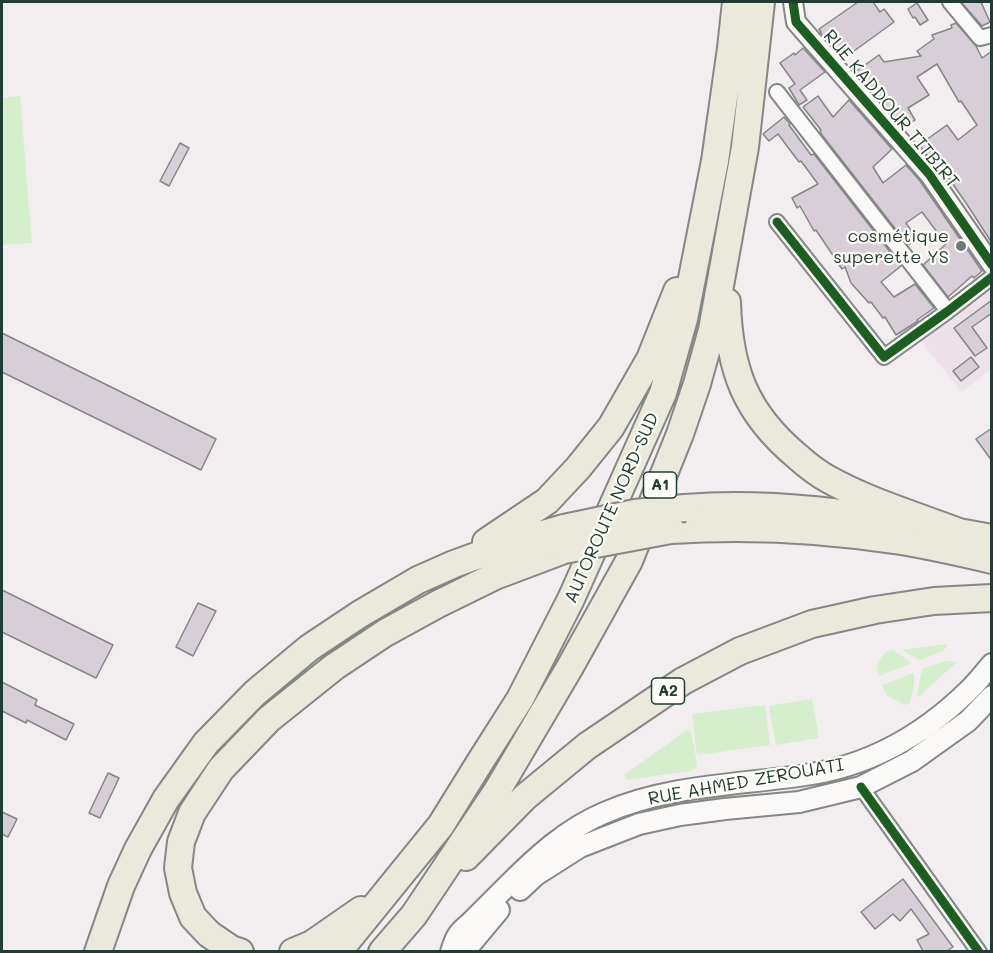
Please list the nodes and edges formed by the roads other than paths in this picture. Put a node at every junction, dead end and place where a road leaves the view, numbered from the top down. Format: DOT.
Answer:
graph roads {
  1 [pos="736,2"];
  2 [pos="762,2"];
  3 [pos="793,2"];
  4 [pos="950,2"];
  5 [pos="992,35"];
  6 [pos="777,92"];
  7 [pos="777,222"];
  8 [pos="703,223"];
  9 [pos="728,241"];
  10 [pos="992,265"];
  11 [pos="992,277"];
  12 [pos="948,311"];
  13 [pos="959,532"];
  14 [pos="992,538"];
  15 [pos="564,539"];
  16 [pos="992,560"];
  17 [pos="454,564"];
  18 [pos="992,598"];
  19 [pos="992,664"];
  20 [pos="992,696"];
  21 [pos="861,787"];
  22 [pos="384,894"];
  23 [pos="414,915"];
  24 [pos="98,951"];
  25 [pos="240,951"];
  26 [pos="293,951"];
  27 [pos="338,951"];
  28 [pos="382,951"];
  29 [pos="451,951"];
  30 [pos="464,951"];
  31 [pos="979,951"];
  1 -- 8 [label="highway, AUTOROUTE NORD-SUD / A1"];
  2 -- 9 [label="highway, AUTOROUTE NORD-SUD / A1"];
  3 -- 10 [label="street, RUE KADDOUR TITBIRT"];
  4 -- 5 [label="street"];
  6 -- 12 [label="street"];
  7 -- 12 [label="street"];
  8 -- 17 [label="highway"];
  8 -- 22 [label="highway, AUTOROUTE NORD-SUD / A1"];
  9 -- 13 [label="highway"];
  9 -- 23 [label="highway, AUTOROUTE NORD-SUD / A1"];
  11 -- 12 [label="street"];
  13 -- 14 [label="highway"];
  13 -- 15 [label="highway, bridge"];
  15 -- 16 [label="highway, bridge"];
  15 -- 17 [label="highway"];
  15 -- 25 [label="highway"];
  17 -- 24 [label="highway"];
  18 -- 23 [label="highway, A2"];
  19 -- 29 [label="main road, RUE AHMED ZEROUATI"];
  20 -- 21 [label="main road, RUE AHMED ZEROUATI"];
  21 -- 30 [label="main road, RUE AHMED ZEROUATI"];
  21 -- 31 [label="street"];
  22 -- 26 [label="highway"];
  22 -- 27 [label="highway, AUTOROUTE NORD-SUD / A1"];
  23 -- 28 [label="highway, AUTOROUTE NORD-SUD / A1"];
}
